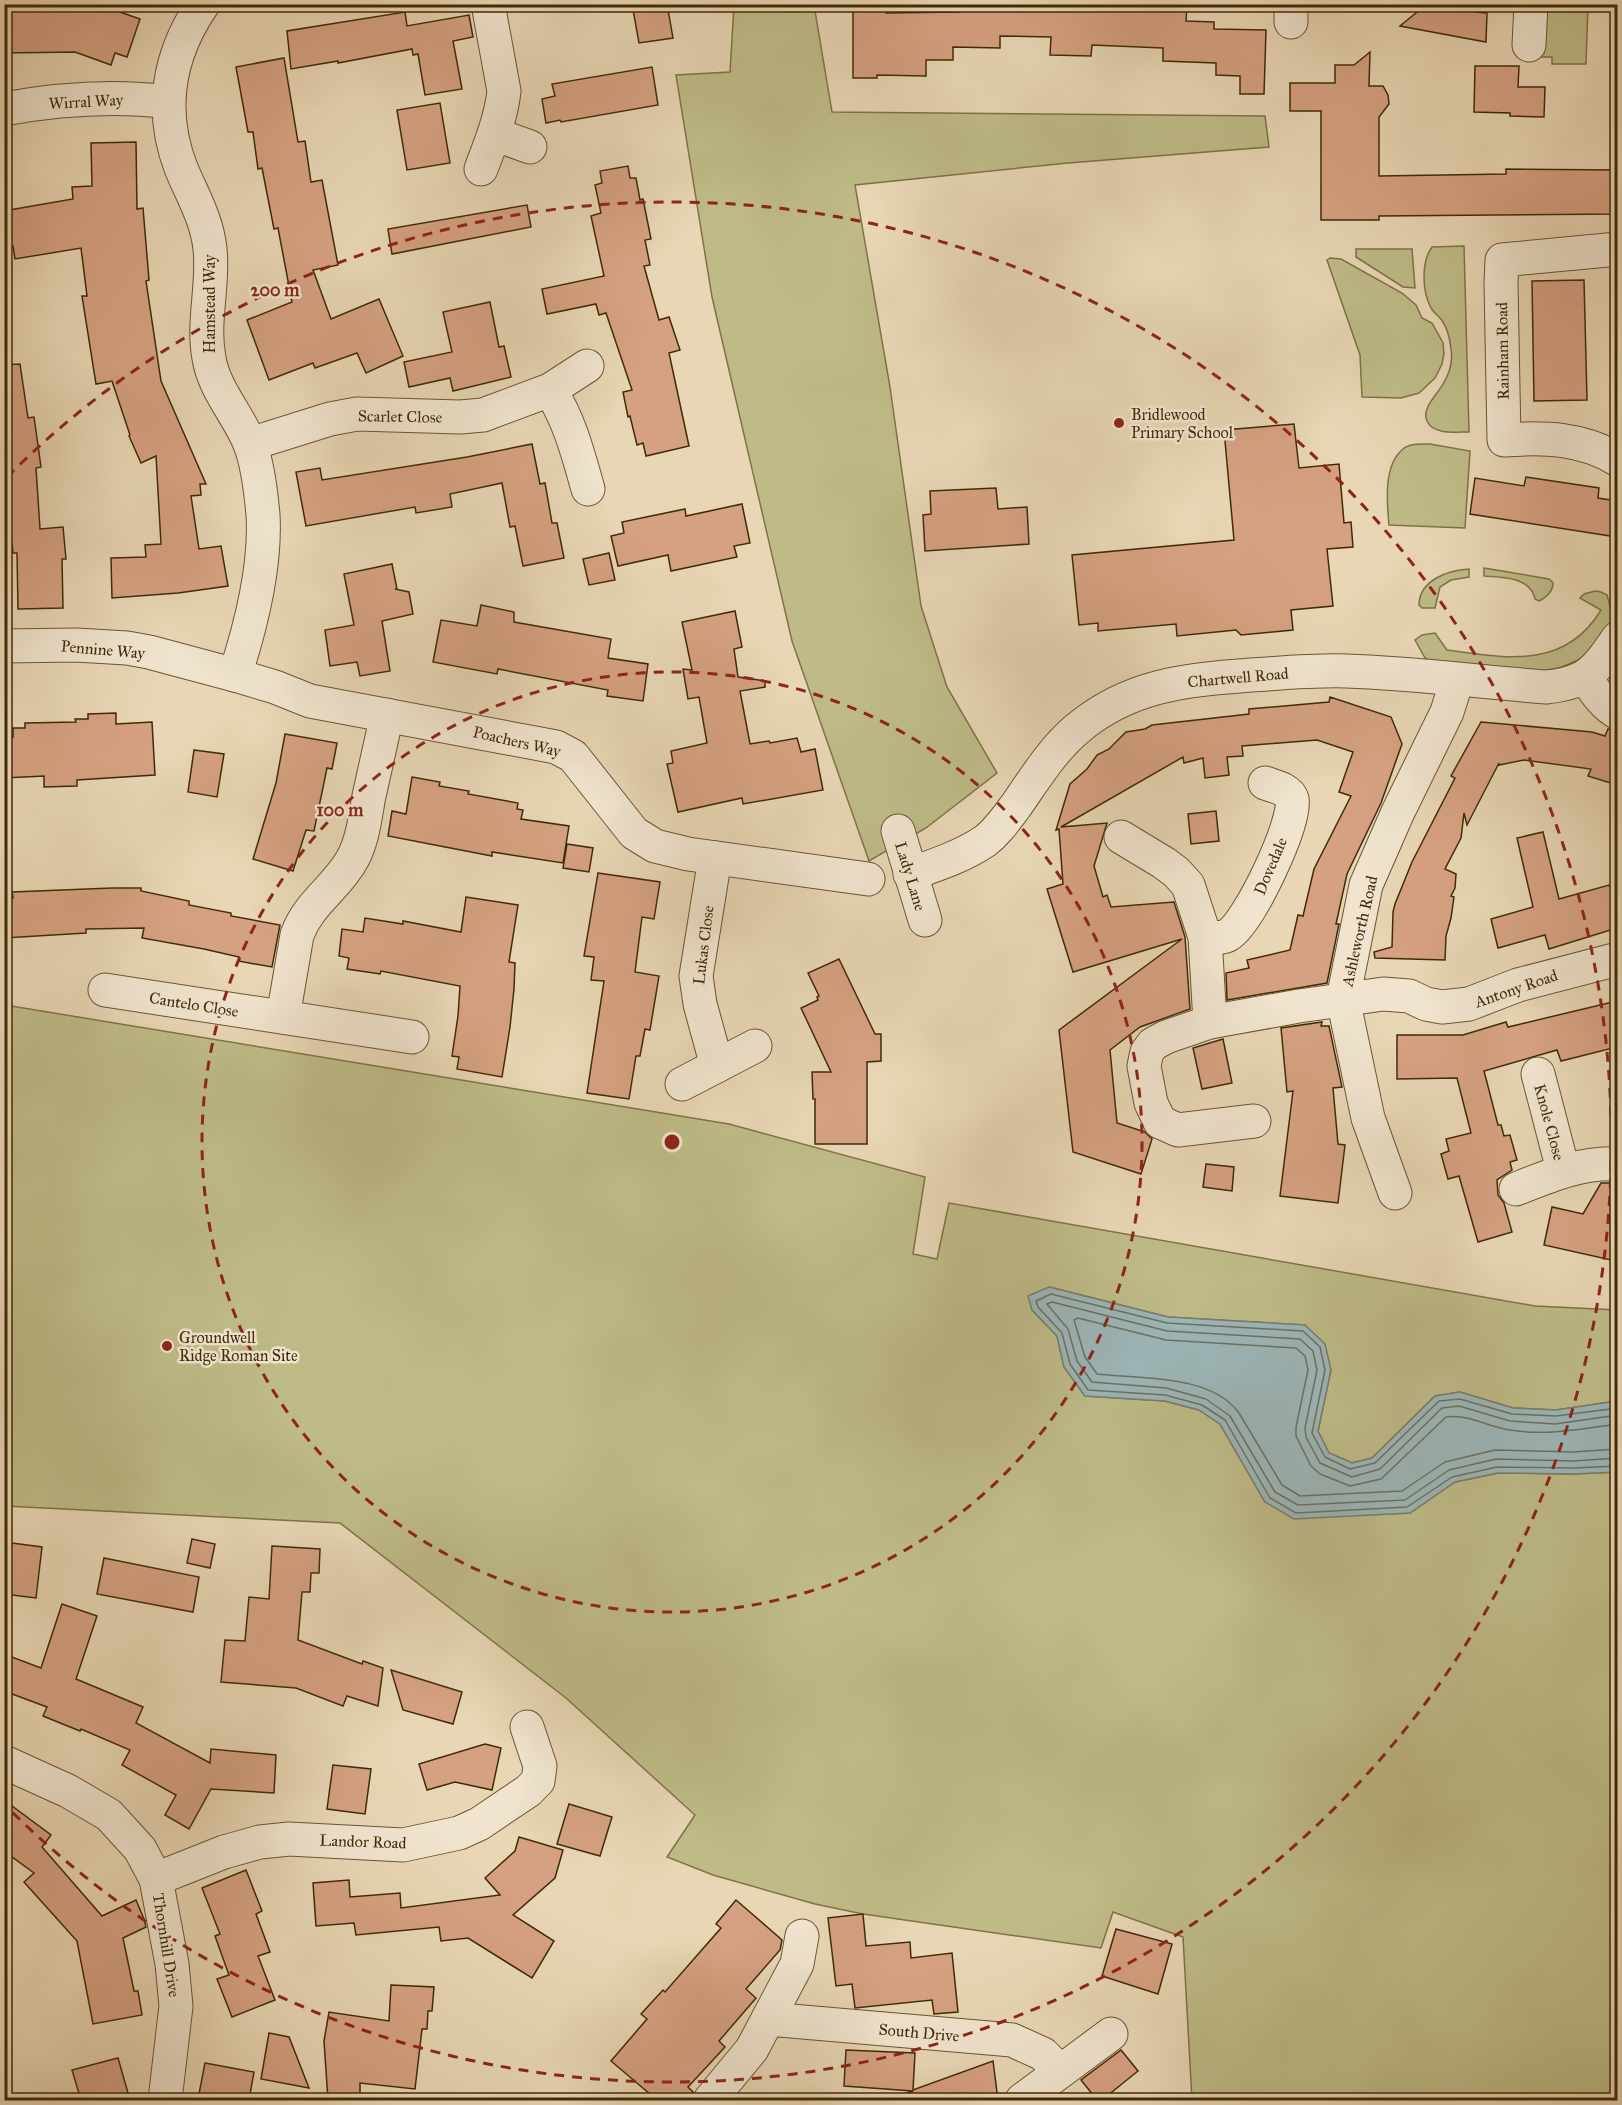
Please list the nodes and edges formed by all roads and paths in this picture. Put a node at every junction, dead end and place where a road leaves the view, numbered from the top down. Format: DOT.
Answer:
graph roads {
  1 [pos="203,4"];
  2 [pos="489,4"];
  3 [pos="1531,4"];
  4 [pos="1529,45"];
  5 [pos="168,102"];
  6 [pos="4,109"];
  7 [pos="494,134"];
  8 [pos="530,147"];
  9 [pos="482,169"];
  10 [pos="1617,249"];
  11 [pos="587,366"];
  12 [pos="550,390"];
  13 [pos="250,444"];
  14 [pos="1617,460"];
  15 [pos="588,489"];
  16 [pos="1617,638"];
  17 [pos="4,646"];
  18 [pos="235,675"];
  19 [pos="1585,677"];
  20 [pos="1457,680"];
  21 [pos="1617,713"];
  22 [pos="387,715"];
  23 [pos="1265,783"];
  24 [pos="898,831"];
  25 [pos="1121,837"];
  26 [pos="715,858"];
  27 [pos="910,874"];
  28 [pos="868,879"];
  29 [pos="925,920"];
  30 [pos="1205,937"];
  31 [pos="1617,959"];
  32 [pos="105,990"];
  33 [pos="1343,999"];
  34 [pos="283,1017"];
  35 [pos="1210,1022"];
  36 [pos="412,1037"];
  37 [pos="754,1046"];
  38 [pos="717,1066"];
  39 [pos="1538,1074"];
  40 [pos="682,1084"];
  41 [pos="1254,1120"];
  42 [pos="1617,1164"];
  43 [pos="1563,1170"];
  44 [pos="1516,1189"];
  45 [pos="1395,1193"];
  46 [pos="527,1727"];
  47 [pos="4,1762"];
  48 [pos="156,1879"];
  49 [pos="802,1936"];
  50 [pos="768,2019"];
  51 [pos="1111,2034"];
  52 [pos="1060,2071"];
  53 [pos="165,2100"];
  54 [pos="711,2100"];
  55 [pos="1022,2100"];
  1 -- 5 [label="street, Hamstead Way"];
  2 -- 7 [label="street"];
  3 -- 4 [label="street"];
  5 -- 6 [label="street, Wirral Way"];
  5 -- 13 [label="street, Hamstead Way"];
  7 -- 8 [label="street"];
  7 -- 9 [label="street"];
  10 -- 14 [label="street, Rainham Road"];
  11 -- 12 [label="street, Scarlet Close"];
  12 -- 13 [label="street, Scarlet Close"];
  12 -- 15 [label="street"];
  13 -- 18 [label="street, Hamstead Way"];
  16 -- 19 [label="street"];
  17 -- 18 [label="street, Pennine Way"];
  18 -- 22 [label="street, Poachers Way"];
  19 -- 20 [label="street, Chartwell Road"];
  19 -- 21 [label="street"];
  20 -- 27 [label="street, Chartwell Road"];
  20 -- 33 [label="street, Ashleworth Road"];
  22 -- 26 [label="street, Poachers Way"];
  22 -- 34 [label="street"];
  23 -- 30 [label="street, Dovedale"];
  24 -- 27 [label="street, Lady Lane"];
  25 -- 30 [label="street"];
  26 -- 28 [label="street, Poachers Way"];
  26 -- 38 [label="street, Lukas Close"];
  27 -- 29 [label="street, Lady Lane"];
  30 -- 35 [label="street"];
  31 -- 33 [label="street, Antony Road"];
  32 -- 34 [label="street, Cantelo Close"];
  33 -- 35 [label="street"];
  33 -- 45 [label="street, Ashleworth Road"];
  34 -- 36 [label="street, Cantelo Close"];
  35 -- 41 [label="street"];
  37 -- 38 [label="street"];
  38 -- 40 [label="street"];
  39 -- 43 [label="street, Knole Close"];
  42 -- 43 [label="street, Knole Close"];
  43 -- 44 [label="street, Knole Close"];
  46 -- 48 [label="street, Landor Road"];
  47 -- 48 [label="street, Thornhill Drive"];
  48 -- 53 [label="street, Thornhill Drive"];
  49 -- 50 [label="street"];
  50 -- 52 [label="street, South Drive"];
  50 -- 54 [label="street"];
  51 -- 52 [label="street"];
  52 -- 55 [label="street"];
}
